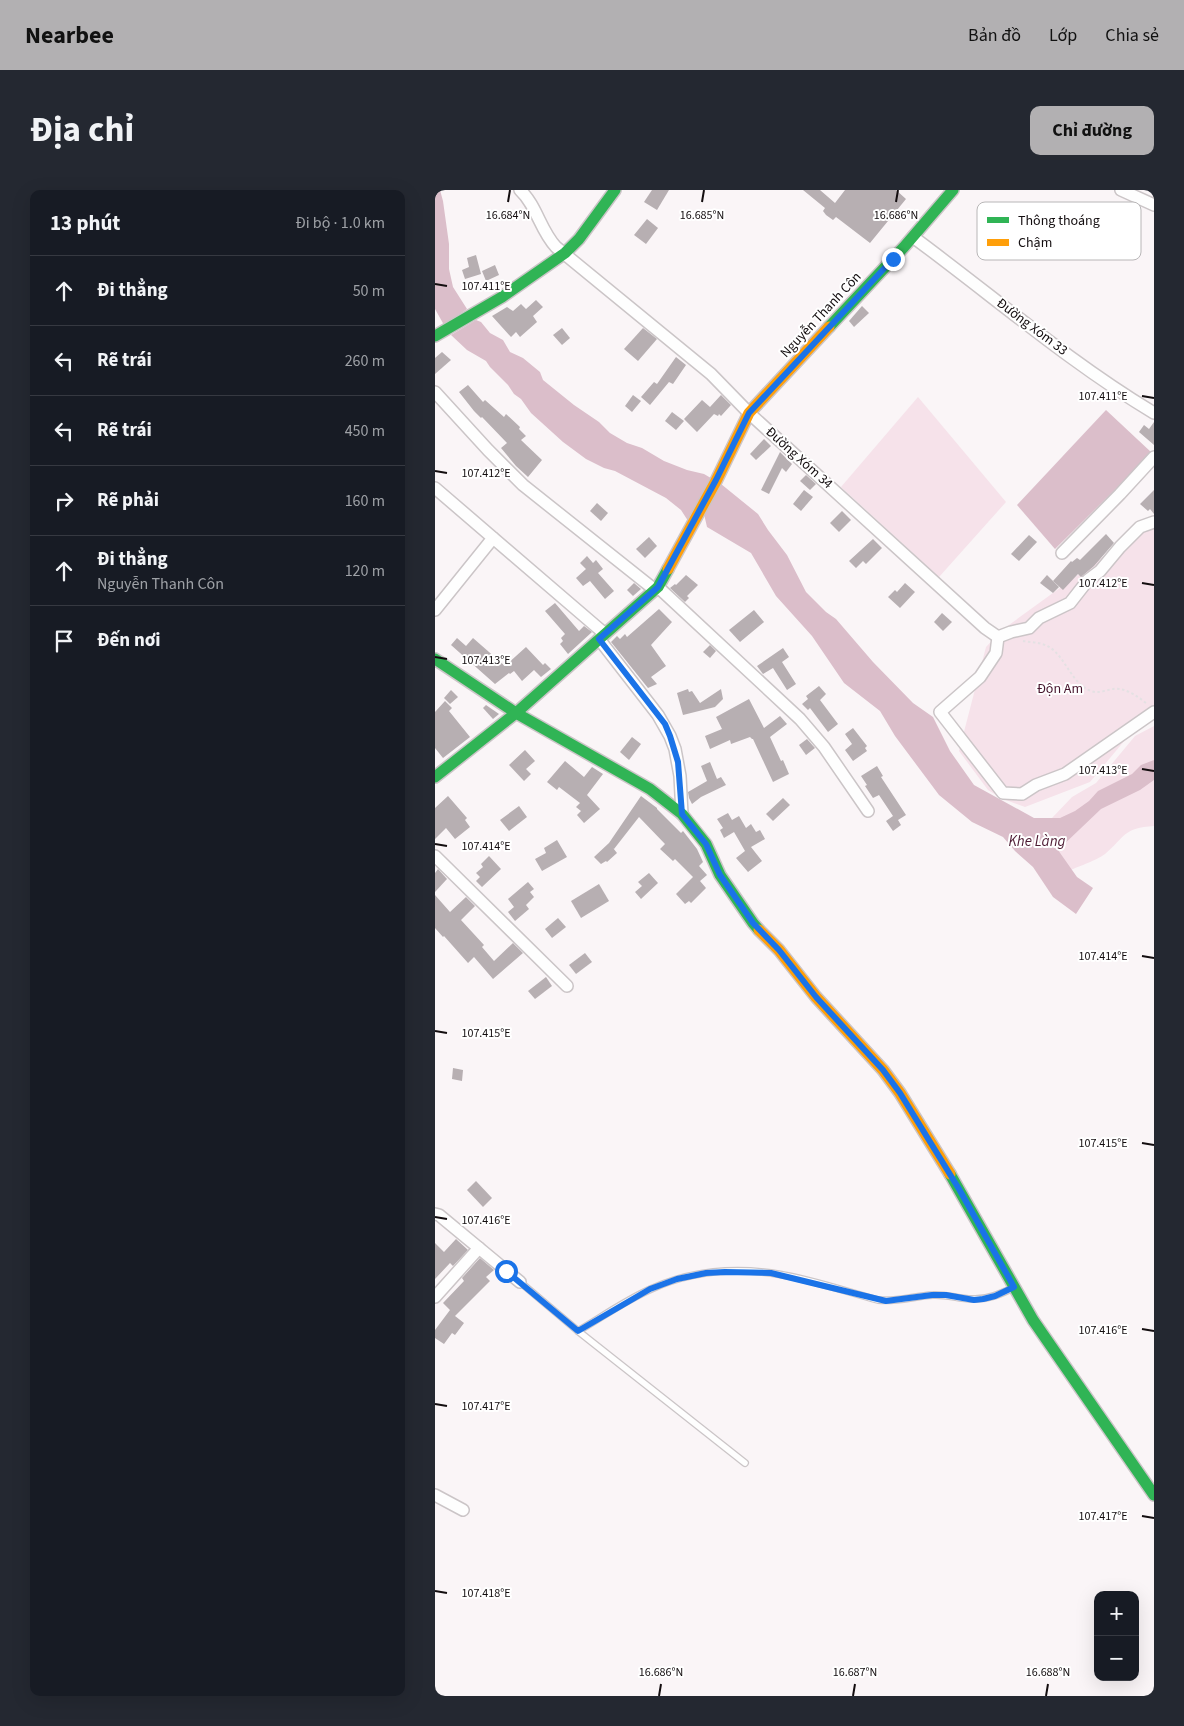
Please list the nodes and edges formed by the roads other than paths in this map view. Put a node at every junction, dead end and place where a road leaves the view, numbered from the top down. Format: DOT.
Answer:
graph roads {
  1 [pos="519,190"];
  2 [pos="615,190"];
  3 [pos="953,190"];
  4 [pos="1121,190"];
  5 [pos="1154,205"];
  6 [pos="913,238"];
  7 [pos="565,253"];
  8 [pos="435,336"];
  9 [pos="435,392"];
  10 [pos="749,413"];
  11 [pos="1154,413"];
  12 [pos="1154,457"];
  13 [pos="435,488"];
  14 [pos="1154,522"];
  15 [pos="493,538"];
  16 [pos="1062,553"];
  17 [pos="656,589"];
  18 [pos="435,610"];
  19 [pos="602,636"];
  20 [pos="997,637"];
  21 [pos="435,659"];
  22 [pos="1151,709"];
  23 [pos="516,713"];
  24 [pos="435,778"];
  25 [pos="868,811"];
  26 [pos="682,814"];
  27 [pos="435,856"];
  28 [pos="567,986"];
  29 [pos="435,1214"];
  30 [pos="479,1248"];
  31 [pos="520,1282"];
  32 [pos="1014,1287"];
  33 [pos="435,1297"];
  34 [pos="578,1331"];
  35 [pos="745,1463"];
  36 [pos="435,1495"];
  37 [pos="1154,1495"];
  38 [pos="463,1510"];
  1 -- 7 [label="street, Đường Xóm 34"];
  2 -- 7 [label="street"];
  3 -- 6 [label="street, Nguyễn Thanh Côn"];
  4 -- 5 [label="street"];
  6 -- 10 [label="street, Nguyễn Thanh Côn"];
  6 -- 11 [label="street, Đường Xóm 33"];
  7 -- 8 [label="street"];
  7 -- 10 [label="street, Đường Xóm 34"];
  9 -- 17 [label="street"];
  10 -- 17 [label="street, Nguyễn Thanh Côn"];
  10 -- 20 [label="street, Đường Xóm 34"];
  12 -- 16 [label="street"];
  13 -- 15 [label="street"];
  14 -- 20 [label="street"];
  15 -- 18 [label="street"];
  15 -- 19 [label="street"];
  17 -- 19 [label="street, Nguyễn Thanh Côn"];
  17 -- 25 [label="street"];
  19 -- 23 [label="street, Nguyễn Thanh Côn"];
  19 -- 26 [label="street"];
  20 -- 22 [label="street"];
  21 -- 23 [label="street"];
  23 -- 24 [label="street, Nguyễn Thanh Côn"];
  23 -- 26 [label="street"];
  26 -- 32 [label="street"];
  27 -- 28 [label="street"];
  29 -- 30 [label="street"];
  30 -- 31 [label="street"];
  30 -- 33 [label="street"];
  31 -- 34 [label="lane"];
  32 -- 34 [label="lane"];
  32 -- 37 [label="street"];
  34 -- 35 [label="lane"];
  36 -- 38 [label="street"];
}
